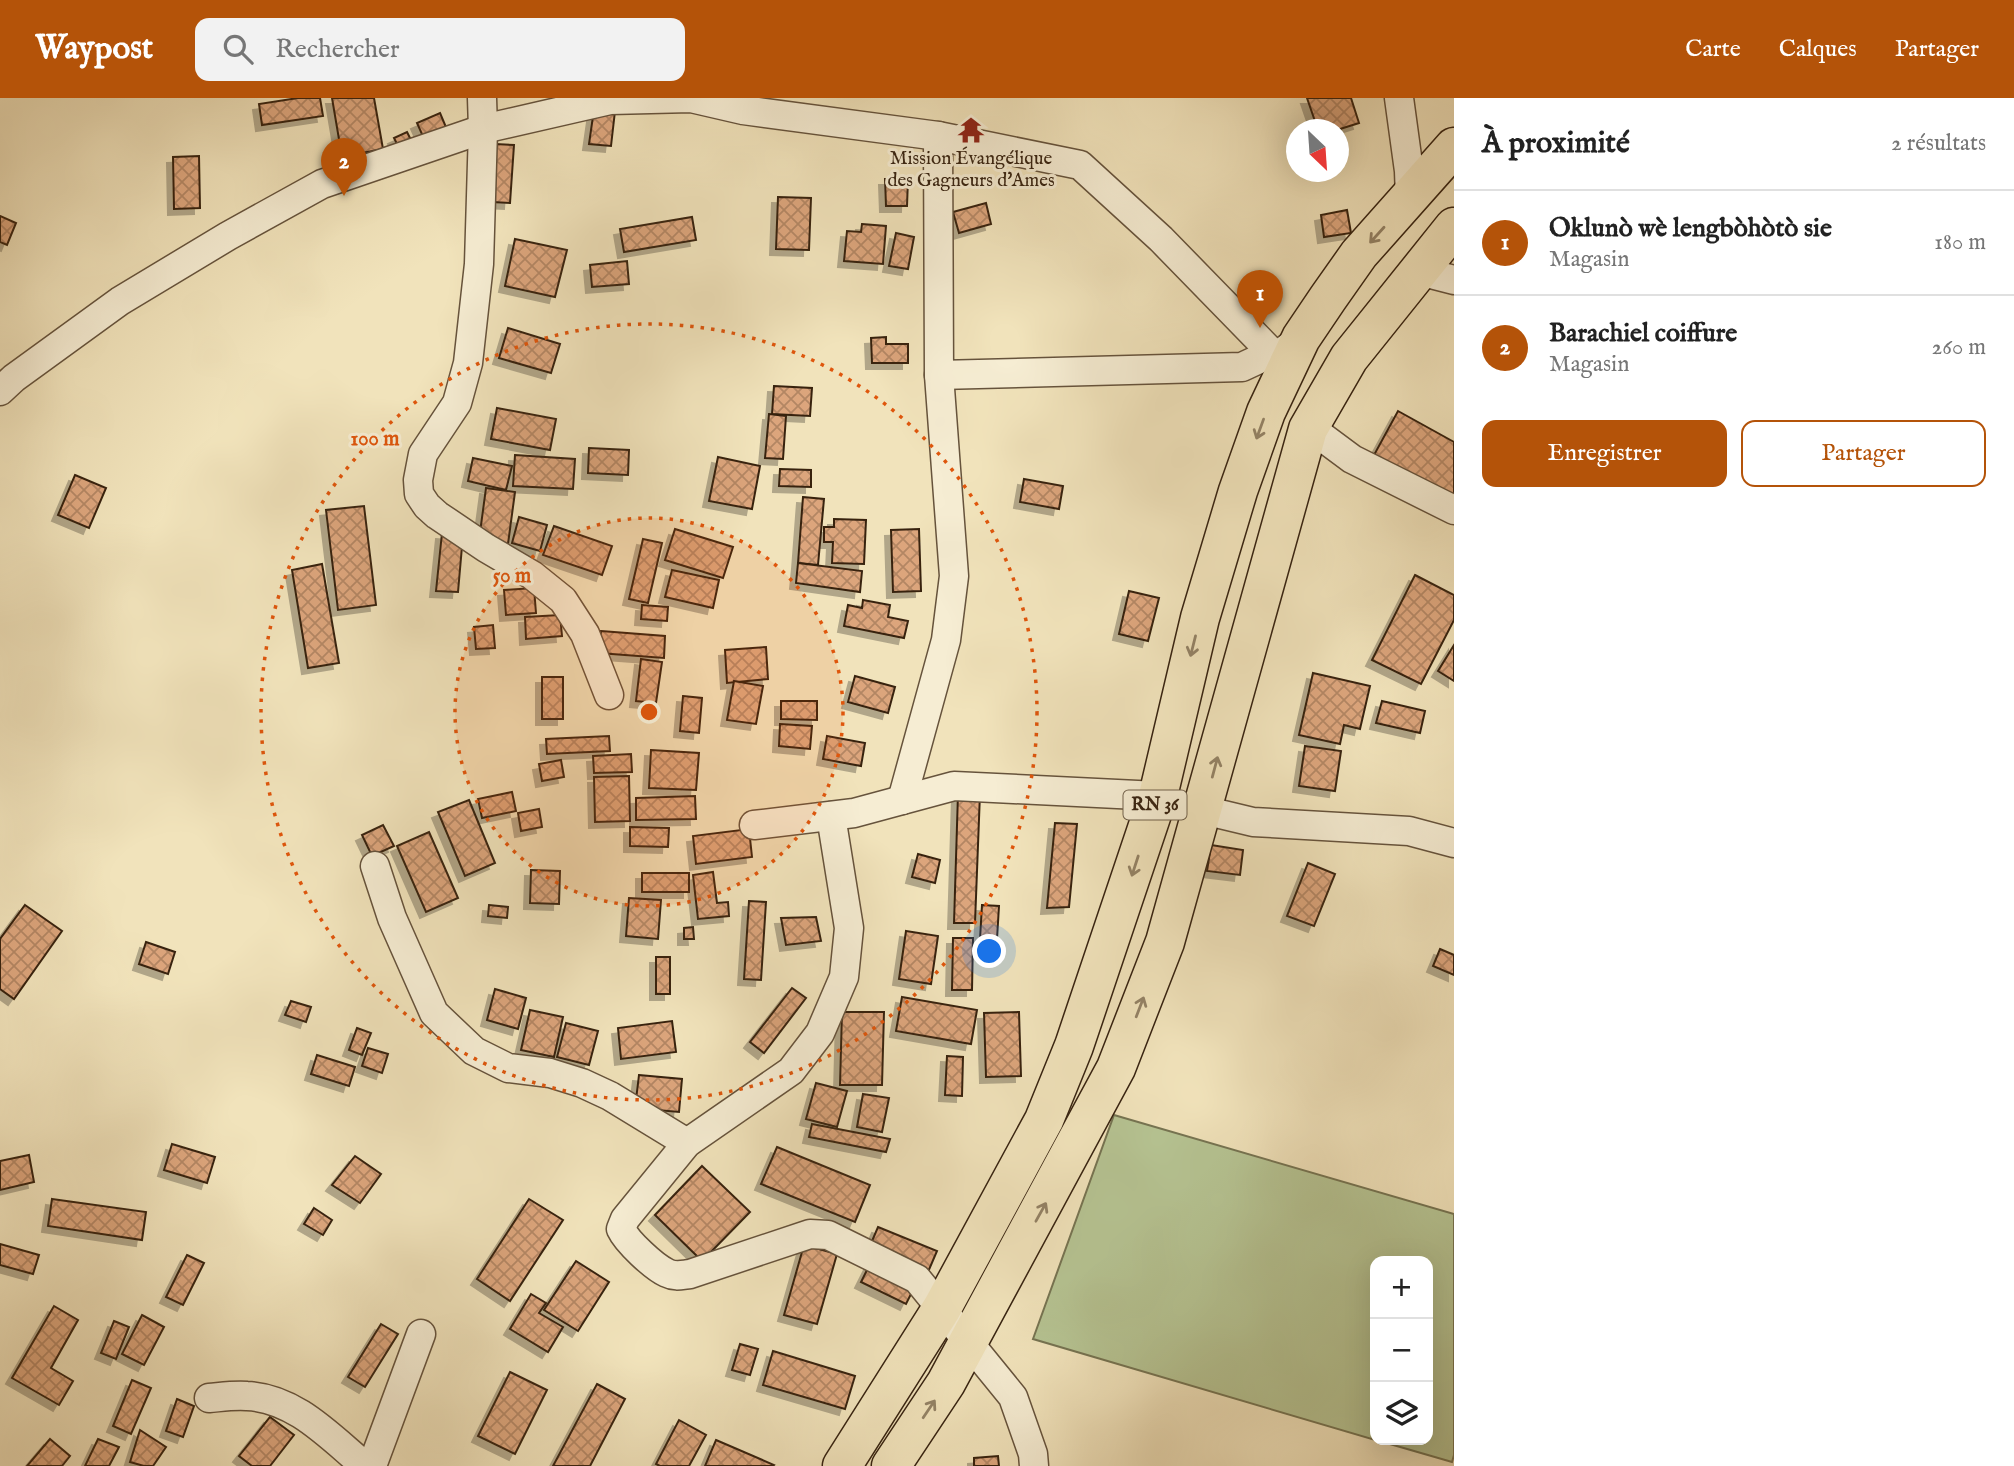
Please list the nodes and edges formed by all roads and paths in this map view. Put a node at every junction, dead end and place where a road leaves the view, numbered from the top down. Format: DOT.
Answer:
graph roads {
  1 [pos="482,98"];
  2 [pos="1399,98"];
  3 [pos="483,129"];
  4 [pos="938,136"];
  5 [pos="1454,147"];
  6 [pos="1410,198"];
  7 [pos="1454,228"];
  8 [pos="1437,276"];
  9 [pos="1280,359"];
  10 [pos="939,375"];
  11 [pos="0,391"];
  12 [pos="1308,429"];
  13 [pos="1454,510"];
  14 [pos="609,695"];
  15 [pos="1157,796"];
  16 [pos="902,800"];
  17 [pos="1203,810"];
  18 [pos="831,816"];
  19 [pos="754,825"];
  20 [pos="1454,843"];
  21 [pos="375,866"];
  22 [pos="687,1143"];
  23 [pos="942,1308"];
  24 [pos="421,1334"];
  25 [pos="968,1342"];
  26 [pos="209,1398"];
  27 [pos="365,1466"];
  28 [pos="372,1466"];
  29 [pos="842,1466"];
  30 [pos="891,1466"];
  31 [pos="1034,1466"];
  1 -- 3 [label="street"];
  2 -- 6 [label="street"];
  3 -- 4 [label="street"];
  3 -- 11 [label="street"];
  3 -- 14 [label="street"];
  4 -- 9 [label="street"];
  4 -- 10 [label="street"];
  5 -- 6 [label="main road, RN 36"];
  6 -- 9 [label="main road, RN 36, one-way"];
  7 -- 8 [label="main road, RN 36"];
  8 -- 12 [label="main road, RN 36"];
  9 -- 10 [label="street"];
  9 -- 15 [label="main road, RN 36, one-way"];
  10 -- 16 [label="street"];
  12 -- 13 [label="street"];
  17 -- 12 [label="main road, RN 36, one-way"];
  15 -- 16 [label="street"];
  15 -- 23 [label="main road, RN 36, one-way"];
  16 -- 18 [label="street"];
  17 -- 20 [label="street"];
  25 -- 17 [label="main road, RN 36, one-way"];
  18 -- 19 [label="street"];
  18 -- 22 [label="street"];
  21 -- 22 [label="street"];
  22 -- 23 [label="street"];
  23 -- 25 [label="street"];
  23 -- 29 [label="main road, RN 36"];
  24 -- 28 [label="street"];
  30 -- 25 [label="main road, RN 36, one-way"];
  25 -- 31 [label="street"];
  26 -- 27 [label="street"];
}
